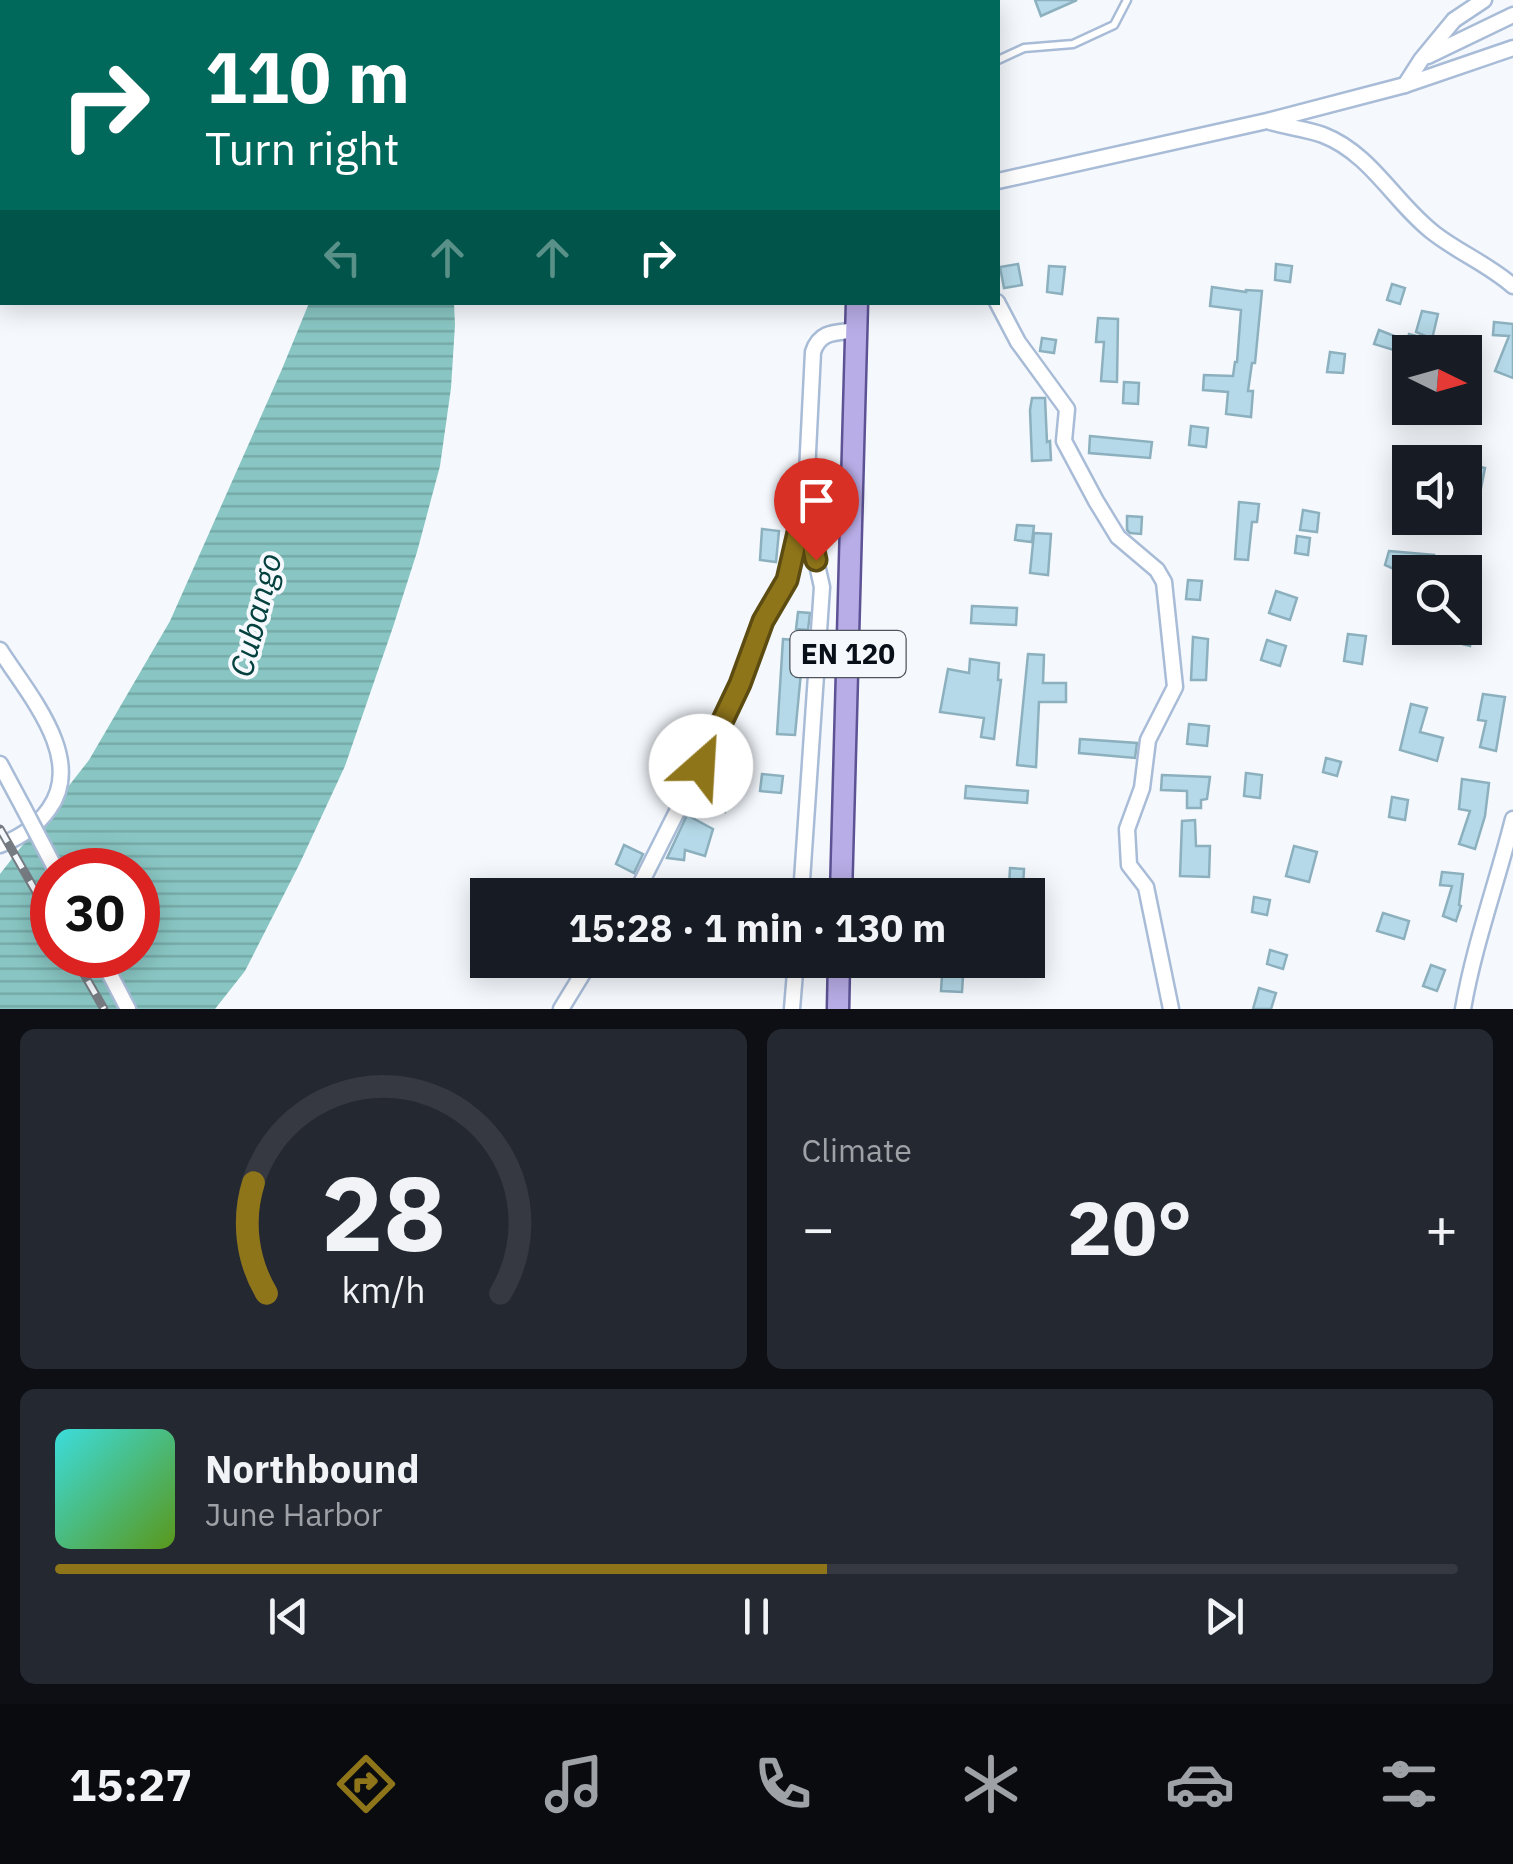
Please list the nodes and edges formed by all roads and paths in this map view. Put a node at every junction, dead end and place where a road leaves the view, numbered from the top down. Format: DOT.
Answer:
graph roads {
  1 [pos="1127,0"];
  2 [pos="1484,0"];
  3 [pos="1513,15"];
  4 [pos="1513,48"];
  5 [pos="1000,59"];
  6 [pos="1420,60"];
  7 [pos="1405,84"];
  8 [pos="1267,121"];
  9 [pos="1000,181"];
  10 [pos="1513,286"];
  11 [pos="857,305"];
  12 [pos="999,305"];
  13 [pos="857,330"];
  14 [pos="804,506"];
  15 [pos="0,650"];
  16 [pos="0,764"];
  17 [pos="1513,820"];
  18 [pos="0,846"];
  19 [pos="45,848"];
  20 [pos="643,878"];
  21 [pos="802,878"];
  22 [pos="841,878"];
  23 [pos="112,978"];
  24 [pos="580,978"];
  25 [pos="795,978"];
  26 [pos="839,978"];
  27 [pos="128,1009"];
  28 [pos="561,1009"];
  29 [pos="792,1009"];
  30 [pos="838,1009"];
  31 [pos="1170,1009"];
  32 [pos="1464,1009"];
  1 -- 5 [label="lane"];
  2 -- 6 [label="street"];
  3 -- 6 [label="street"];
  4 -- 7 [label="street"];
  6 -- 7 [label="street"];
  7 -- 8 [label="street"];
  8 -- 9 [label="street"];
  8 -- 10 [label="street"];
  11 -- 13 [label="main road, EN 120"];
  12 -- 31 [label="street"];
  13 -- 14 [label="street"];
  13 -- 22 [label="main road, EN 120"];
  14 -- 20 [label="street"];
  14 -- 21 [label="street"];
  15 -- 18 [label="street"];
  16 -- 19 [label="street, bridge"];
  17 -- 32 [label="street"];
  23 -- 27 [label="street"];
  24 -- 28 [label="street"];
  25 -- 29 [label="street"];
  26 -- 30 [label="main road"];
}
